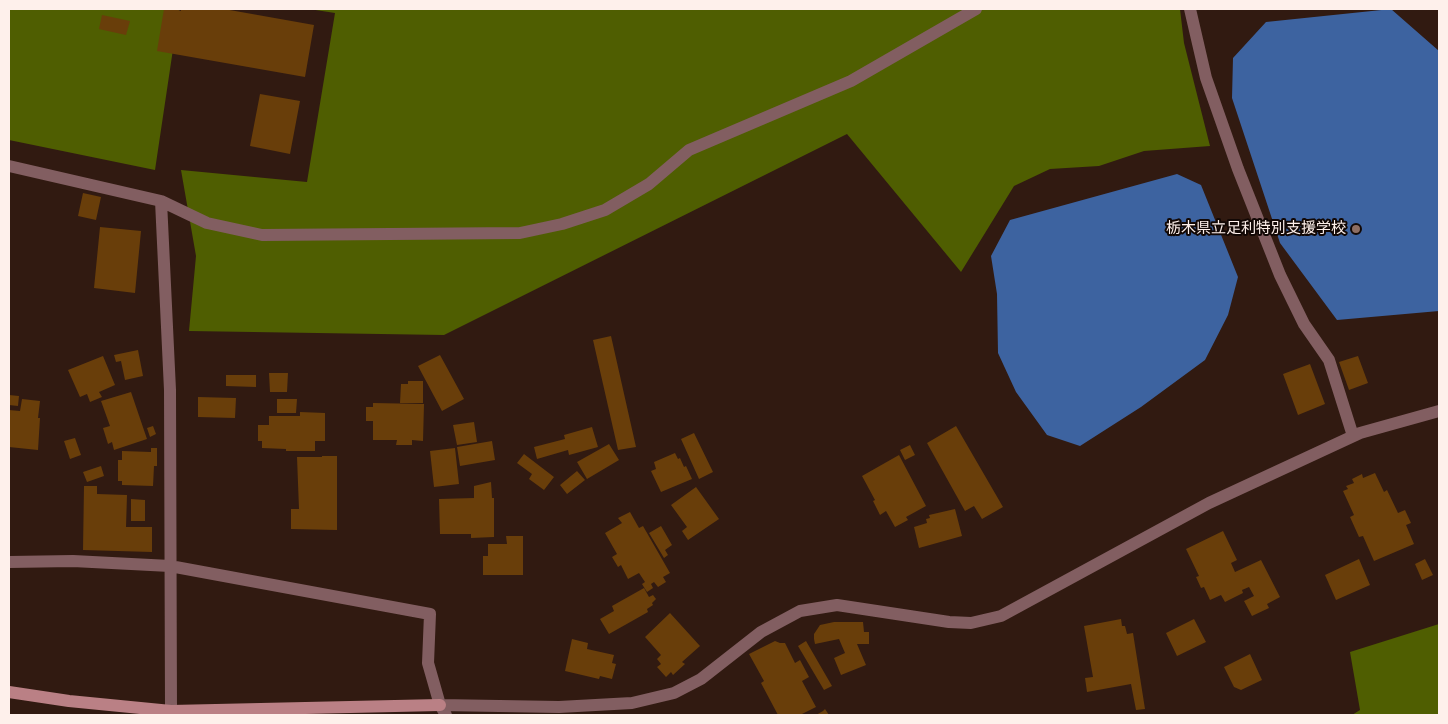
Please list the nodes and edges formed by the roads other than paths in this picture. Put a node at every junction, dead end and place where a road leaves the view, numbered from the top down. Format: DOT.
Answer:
graph roads {
  1 [pos="976,9"];
  2 [pos="1190,9"];
  3 [pos="9,166"];
  4 [pos="161,201"];
  5 [pos="1439,411"];
  6 [pos="1353,436"];
  7 [pos="9,562"];
  8 [pos="170,566"];
  9 [pos="9,692"];
  10 [pos="443,710"];
  11 [pos="171,711"];
  1 -- 4 [label="street"];
  2 -- 6 [label="street"];
  3 -- 4 [label="street"];
  4 -- 8 [label="street"];
  5 -- 6 [label="street"];
  6 -- 10 [label="street"];
  7 -- 8 [label="street"];
  8 -- 10 [label="street"];
  8 -- 11 [label="street"];
  9 -- 11 [label="street"];
  10 -- 11 [label="street"];
}
